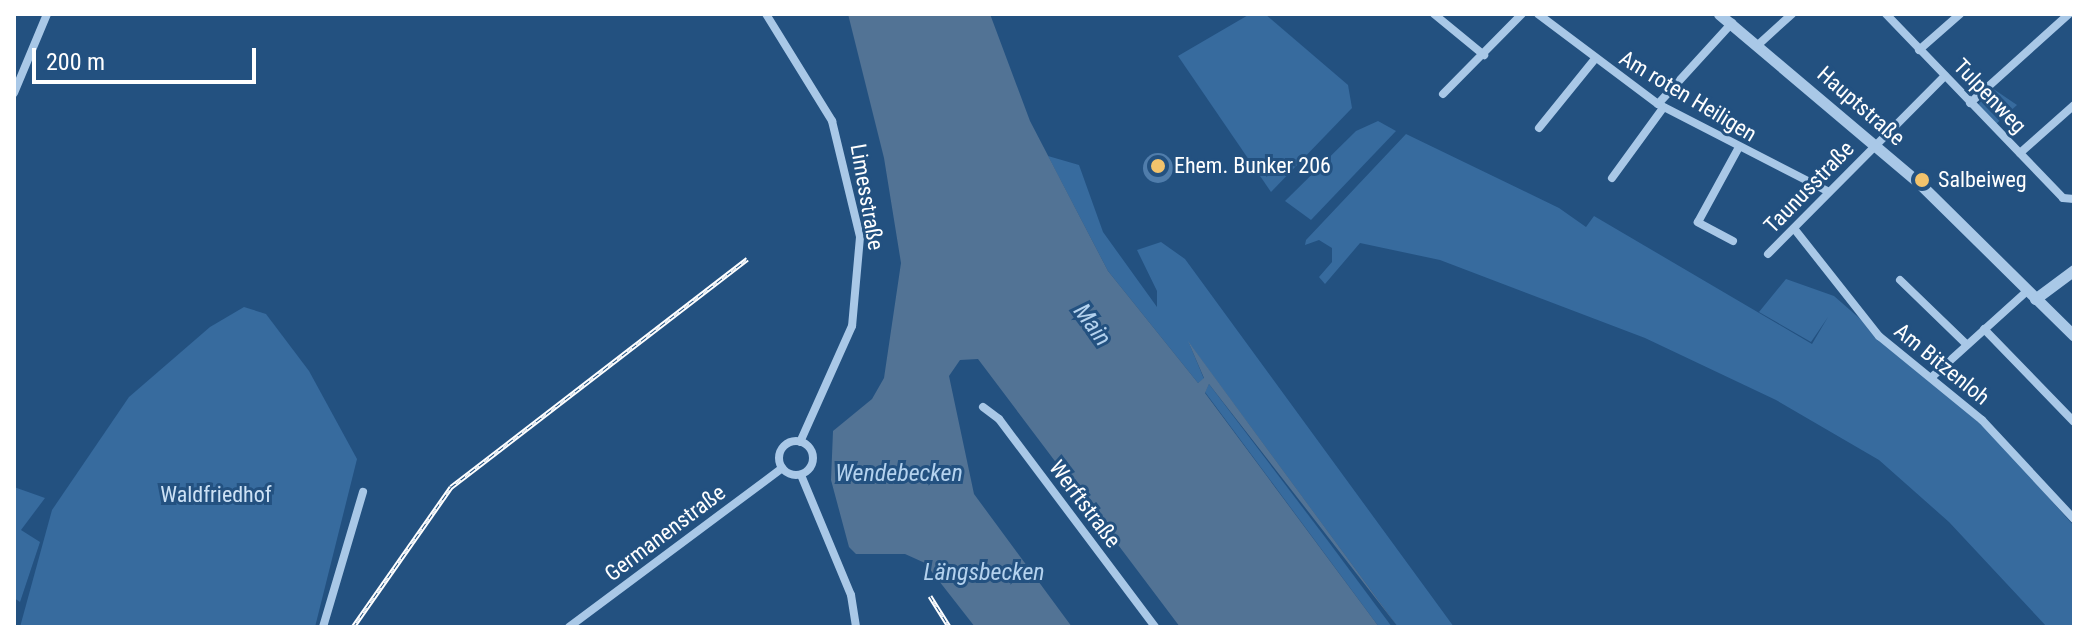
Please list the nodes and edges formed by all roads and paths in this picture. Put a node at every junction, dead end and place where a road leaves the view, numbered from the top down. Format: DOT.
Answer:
graph roads {
  1 [pos="47,14"];
  2 [pos="766,14"];
  3 [pos="1434,14"];
  4 [pos="1522,14"];
  5 [pos="1538,14"];
  6 [pos="1719,14"];
  7 [pos="1792,14"];
  8 [pos="1886,14"];
  9 [pos="1960,14"];
  10 [pos="2069,14"];
  11 [pos="1732,23"];
  12 [pos="1759,44"];
  13 [pos="1919,50"];
  14 [pos="1484,55"];
  15 [pos="1594,60"];
  16 [pos="1945,76"];
  17 [pos="14,93"];
  18 [pos="1443,94"];
  19 [pos="1970,103"];
  20 [pos="2074,105"];
  21 [pos="1660,106"];
  22 [pos="1539,128"];
  23 [pos="1875,145"];
  24 [pos="1738,149"];
  25 [pos="2020,153"];
  26 [pos="1612,178"];
  27 [pos="1829,192"];
  28 [pos="2072,200"];
  29 [pos="1796,231"];
  30 [pos="1733,241"];
  31 [pos="1768,254"];
  32 [pos="2074,270"];
  33 [pos="1900,280"];
  34 [pos="2031,295"];
  35 [pos="1984,329"];
  36 [pos="2074,336"];
  37 [pos="1967,345"];
  38 [pos="1933,376"];
  39 [pos="983,407"];
  40 [pos="2074,422"];
  41 [pos="800,442"];
  42 [pos="782,468"];
  43 [pos="801,475"];
  44 [pos="363,492"];
  45 [pos="2074,519"];
  46 [pos="323,627"];
  47 [pos="569,627"];
  48 [pos="856,627"];
  49 [pos="1155,627"];
  1 -- 17 [label="street"];
  2 -- 41 [label="street, Limesstraße"];
  3 -- 14 [label="street"];
  4 -- 14 [label="street"];
  5 -- 15 [label="street, Am roten Heiligen"];
  6 -- 11 [label="street, Hauptstraße"];
  7 -- 12 [label="street"];
  8 -- 13 [label="street, Tulpenweg"];
  9 -- 13 [label="street"];
  10 -- 19 [label="street"];
  11 -- 12 [label="street, Hauptstraße"];
  11 -- 21 [label="street"];
  12 -- 23 [label="street, Hauptstraße"];
  13 -- 16 [label="street, Tulpenweg"];
  14 -- 18 [label="street"];
  15 -- 21 [label="street, Am roten Heiligen"];
  15 -- 22 [label="street"];
  16 -- 19 [label="street, Tulpenweg"];
  16 -- 23 [label="street"];
  19 -- 25 [label="street, Tulpenweg"];
  20 -- 25 [label="street"];
  21 -- 24 [label="street, Am roten Heiligen"];
  21 -- 26 [label="street"];
  23 -- 27 [label="street, Taunusstraße"];
  23 -- 34 [label="street, Hauptstraße"];
  24 -- 27 [label="street, Am roten Heiligen"];
  24 -- 30 [label="street"];
  25 -- 28 [label="street, Tulpenweg"];
  27 -- 29 [label="street, Taunusstraße"];
  29 -- 31 [label="street, Taunusstraße"];
  29 -- 38 [label="street, Am Bitzenloh"];
  32 -- 34 [label="street"];
  33 -- 37 [label="street"];
  34 -- 35 [label="street"];
  34 -- 36 [label="street, Hauptstraße"];
  35 -- 37 [label="street"];
  35 -- 40 [label="street"];
  37 -- 38 [label="street"];
  38 -- 45 [label="street, Am Bitzenloh"];
  39 -- 49 [label="street, Werftstraße"];
  41 -- 42 [label="street"];
  41 -- 43 [label="street"];
  42 -- 43 [label="street"];
  42 -- 47 [label="street, Germanenstraße"];
  43 -- 48 [label="street"];
  44 -- 46 [label="street"];
}
